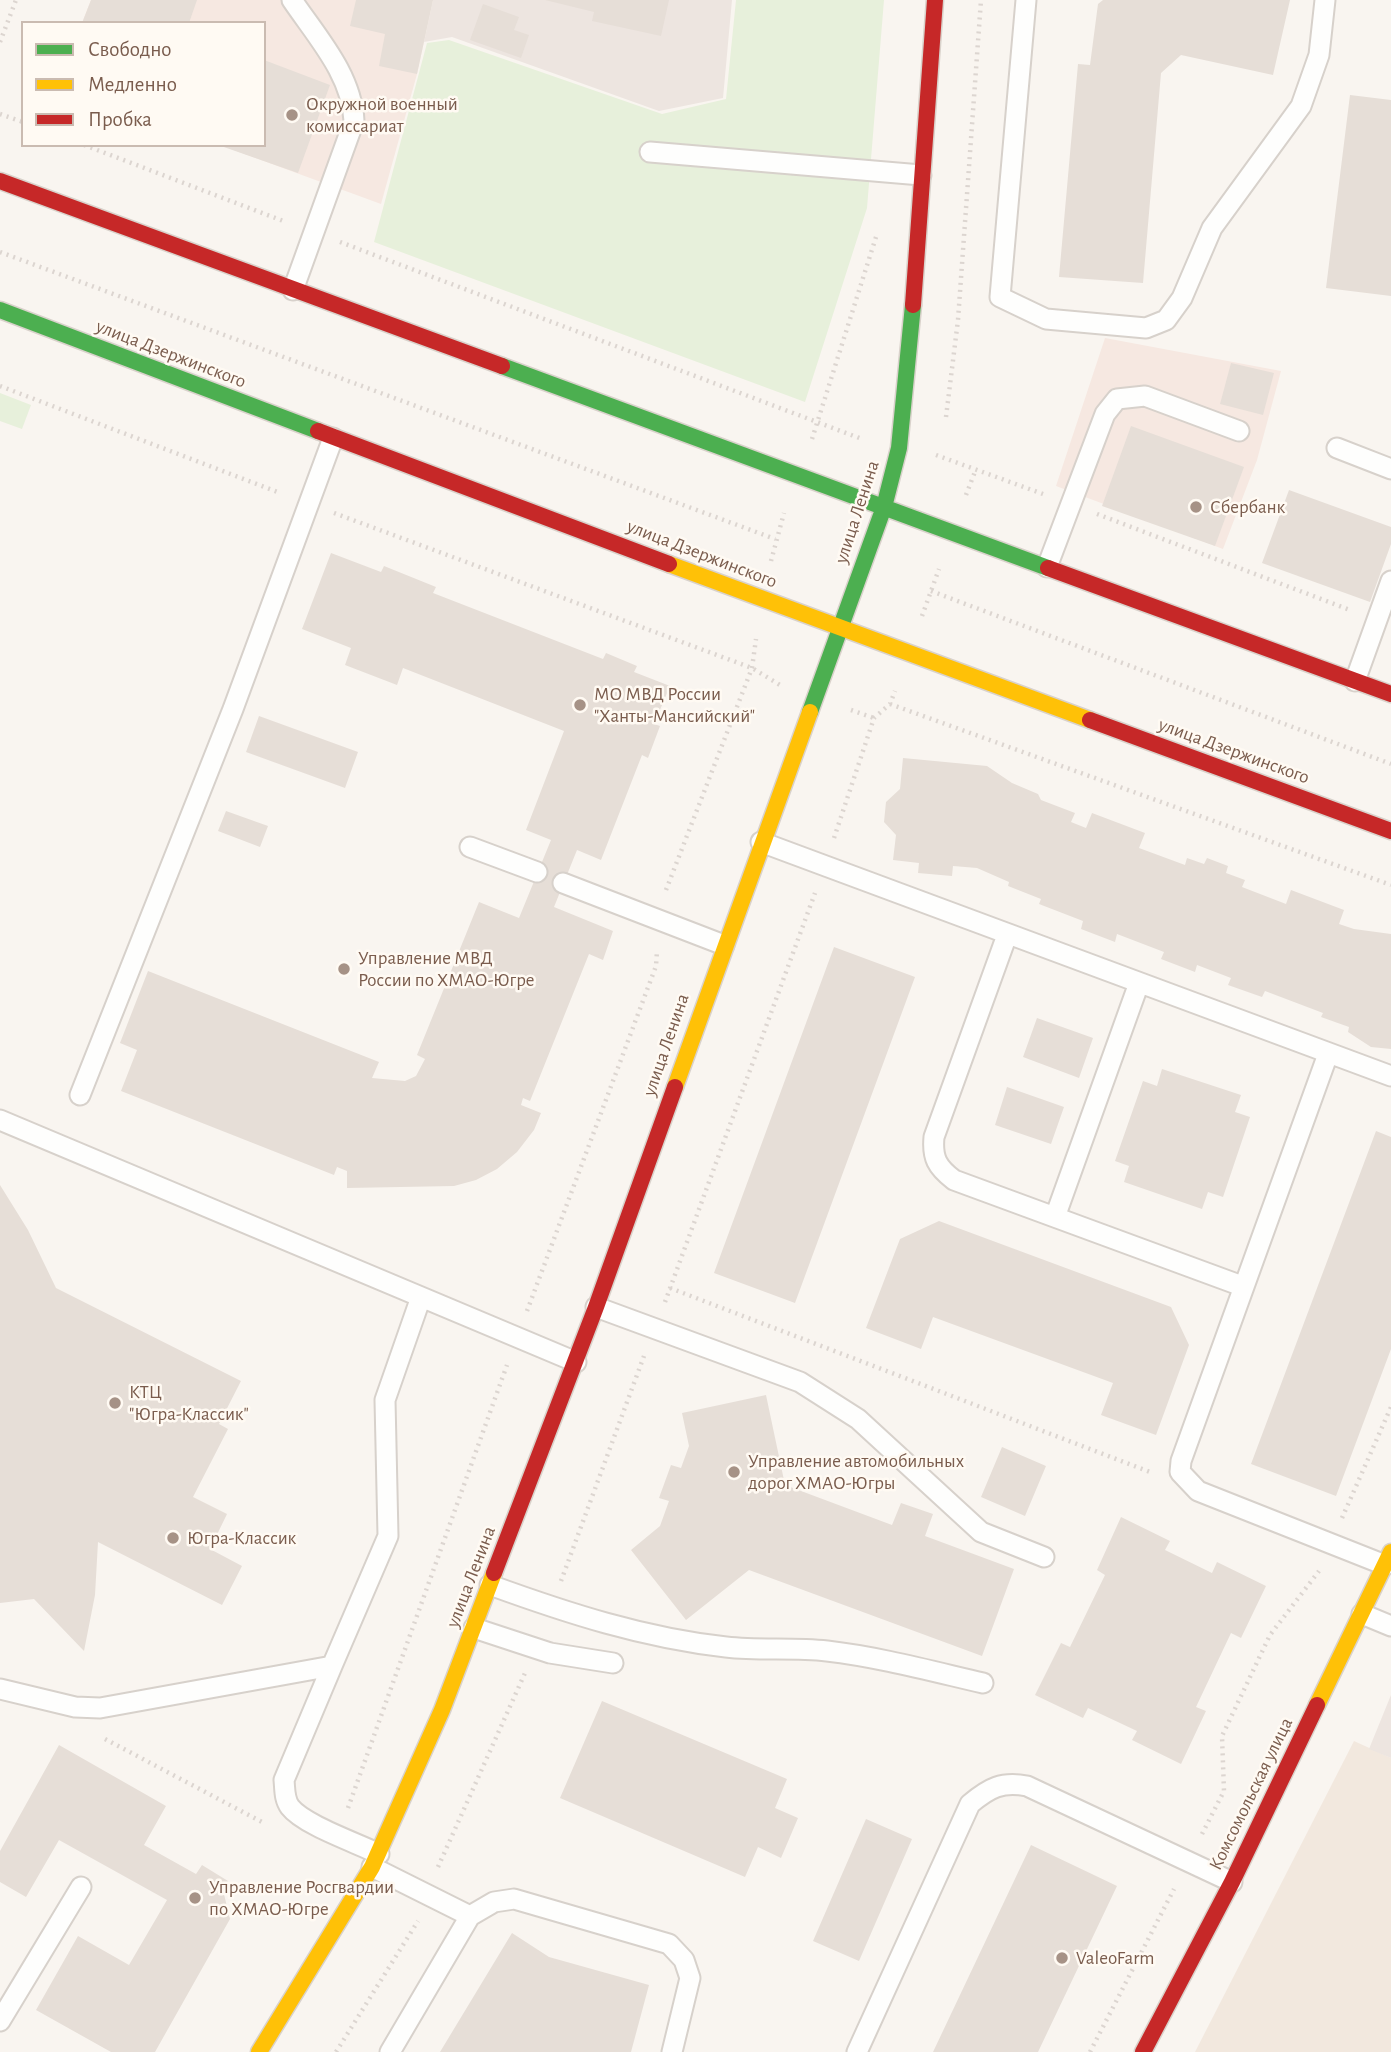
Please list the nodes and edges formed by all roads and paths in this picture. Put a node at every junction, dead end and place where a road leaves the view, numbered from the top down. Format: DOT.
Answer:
graph roads {
  1 [pos="16,0"];
  2 [pos="292,0"];
  3 [pos="934,0"];
  4 [pos="982,0"];
  5 [pos="1026,0"];
  6 [pos="1325,0"];
  7 [pos="0,42"];
  8 [pos="0,114"];
  9 [pos="21,121"];
  10 [pos="89,147"];
  11 [pos="650,152"];
  12 [pos="921,175"];
  13 [pos="0,181"];
  14 [pos="879,227"];
  15 [pos="314,232"];
  16 [pos="0,252"];
  17 [pos="293,290"];
  18 [pos="0,310"];
  19 [pos="0,386"];
  20 [pos="818,423"];
  21 [pos="944,429"];
  22 [pos="1239,431"];
  23 [pos="332,438"];
  24 [pos="942,443"];
  25 [pos="1337,449"];
  26 [pos="940,456"];
  27 [pos="1391,468"];
  28 [pos="797,476"];
  29 [pos="307,503"];
  30 [pos="1070,504"];
  31 [pos="884,507"];
  32 [pos="953,531"];
  33 [pos="775,539"];
  34 [pos="1048,567"];
  35 [pos="1391,581"];
  36 [pos="931,591"];
  37 [pos="762,600"];
  38 [pos="1377,620"];
  39 [pos="840,628"];
  40 [pos="909,653"];
  41 [pos="752,668"];
  42 [pos="1355,681"];
  43 [pos="782,686"];
  44 [pos="1391,694"];
  45 [pos="890,704"];
  46 [pos="1391,764"];
  47 [pos="1391,831"];
  48 [pos="761,842"];
  49 [pos="470,847"];
  50 [pos="824,866"];
  51 [pos="537,872"];
  52 [pos="563,883"];
  53 [pos="1391,885"];
  54 [pos="661,920"];
  55 [pos="1007,935"];
  56 [pos="724,945"];
  57 [pos="1139,983"];
  58 [pos="1328,1054"];
  59 [pos="1391,1076"];
  60 [pos="80,1095"];
  61 [pos="0,1120"];
  62 [pos="1055,1217"];
  63 [pos="1242,1286"];
  64 [pos="670,1288"];
  65 [pos="421,1297"];
  66 [pos="596,1307"];
  67 [pos="655,1328"];
  68 [pos="517,1338"];
  69 [pos="576,1362"];
  70 [pos="1391,1407"];
  71 [pos="1180,1472"];
  72 [pos="1329,1516"];
  73 [pos="1332,1544"];
  74 [pos="1044,1557"];
  75 [pos="1388,1559"];
  76 [pos="490,1585"];
  77 [pos="551,1607"];
  78 [pos="1362,1614"];
  79 [pos="1391,1626"];
  80 [pos="474,1628"];
  81 [pos="534,1649"];
  82 [pos="613,1664"];
  83 [pos="332,1666"];
  84 [pos="983,1683"];
  85 [pos="0,1689"];
  86 [pos="95,1734"];
  87 [pos="268,1825"];
  88 [pos="338,1835"];
  89 [pos="375,1860"];
  90 [pos="1188,1861"];
  91 [pos="1232,1882"];
  92 [pos="81,1887"];
  93 [pos="427,1895"];
  94 [pos="470,1916"];
  95 [pos="0,2021"];
  96 [pos="259,2052"];
  97 [pos="336,2052"];
  98 [pos="390,2052"];
  99 [pos="672,2052"];
  100 [pos="856,2052"];
  101 [pos="1090,2052"];
  102 [pos="1143,2052"];
  1 -- 7 [label="path"];
  2 -- 15 [label="lane"];
  3 -- 12 [label="main road, улица Ленина"];
  4 -- 21 [label="path"];
  5 -- 6 [label="lane"];
  8 -- 9 [label="path"];
  10 -- 15 [label="path"];
  11 -- 12 [label="lane"];
  12 -- 31 [label="main road, улица Ленина"];
  13 -- 17 [label="main road"];
  14 -- 20 [label="path"];
  15 -- 17 [label="lane"];
  15 -- 20 [label="path"];
  16 -- 33 [label="path"];
  17 -- 28 [label="main road"];
  18 -- 23 [label="main road, улица Дзержинского"];
  19 -- 29 [label="path"];
  20 -- 28 [label="path"];
  22 -- 30 [label="lane"];
  23 -- 29 [label="lane"];
  23 -- 37 [label="main road, улица Дзержинского"];
  24 -- 26 [label="path"];
  25 -- 27 [label="lane"];
  28 -- 31 [label="main road"];
  28 -- 33 [label="path"];
  29 -- 41 [label="path"];
  29 -- 60 [label="lane"];
  30 -- 32 [label="path"];
  30 -- 34 [label="lane"];
  30 -- 38 [label="path"];
  31 -- 32 [label="main road"];
  31 -- 39 [label="main road, улица Ленина"];
  32 -- 34 [label="main road"];
  32 -- 36 [label="path"];
  33 -- 37 [label="path"];
  34 -- 42 [label="main road"];
  35 -- 38 [label="lane"];
  36 -- 40 [label="path"];
  36 -- 46 [label="path"];
  37 -- 39 [label="main road, улица Дзержинского"];
  37 -- 41 [label="path"];
  38 -- 42 [label="lane"];
  39 -- 40 [label="main road, улица Дзержинского"];
  39 -- 48 [label="main road, улица Ленина"];
  40 -- 45 [label="path"];
  40 -- 47 [label="main road, улица Дзержинского"];
  41 -- 43 [label="path"];
  41 -- 54 [label="path"];
  42 -- 44 [label="main road"];
  45 -- 50 [label="path"];
  45 -- 53 [label="path"];
  48 -- 50 [label="lane"];
  48 -- 56 [label="main road, улица Ленина"];
  49 -- 51 [label="lane"];
  50 -- 55 [label="lane"];
  50 -- 64 [label="path"];
  52 -- 54 [label="lane"];
  54 -- 56 [label="lane"];
  54 -- 68 [label="path"];
  55 -- 57 [label="lane"];
  55 -- 62 [label="lane"];
  56 -- 66 [label="main road, улица Ленина"];
  57 -- 58 [label="lane"];
  57 -- 62 [label="lane"];
  58 -- 59 [label="lane"];
  58 -- 63 [label="lane"];
  61 -- 65 [label="lane"];
  62 -- 63 [label="lane"];
  63 -- 71 [label="lane"];
  64 -- 67 [label="path"];
  64 -- 71 [label="path"];
  65 -- 68 [label="lane"];
  65 -- 83 [label="lane"];
  66 -- 67 [label="lane"];
  66 -- 69 [label="main road, улица Ленина"];
  67 -- 74 [label="lane"];
  67 -- 77 [label="path"];
  68 -- 69 [label="lane"];
  68 -- 88 [label="path"];
  69 -- 76 [label="main road, улица Ленина"];
  70 -- 72 [label="path"];
  71 -- 73 [label="lane"];
  73 -- 75 [label="lane"];
  73 -- 90 [label="path"];
  75 -- 78 [label="main road, Комсомольская улица"];
  76 -- 77 [label="lane"];
  76 -- 80 [label="main road, улица Ленина"];
  77 -- 84 [label="lane"];
  78 -- 79 [label="lane"];
  78 -- 91 [label="main road, Комсомольская улица"];
  80 -- 81 [label="lane"];
  80 -- 89 [label="main road, улица Ленина"];
  81 -- 82 [label="lane"];
  81 -- 93 [label="path"];
  83 -- 85 [label="lane"];
  83 -- 88 [label="lane"];
  86 -- 87 [label="path"];
  88 -- 89 [label="lane"];
  89 -- 93 [label="lane"];
  89 -- 96 [label="main road, улица Ленина"];
  90 -- 91 [label="lane"];
  90 -- 100 [label="lane"];
  90 -- 101 [label="path"];
  91 -- 102 [label="main road, Комсомольская улица"];
  92 -- 95 [label="lane"];
  93 -- 94 [label="lane"];
  93 -- 97 [label="path"];
  94 -- 98 [label="lane"];
  94 -- 99 [label="lane"];
}
